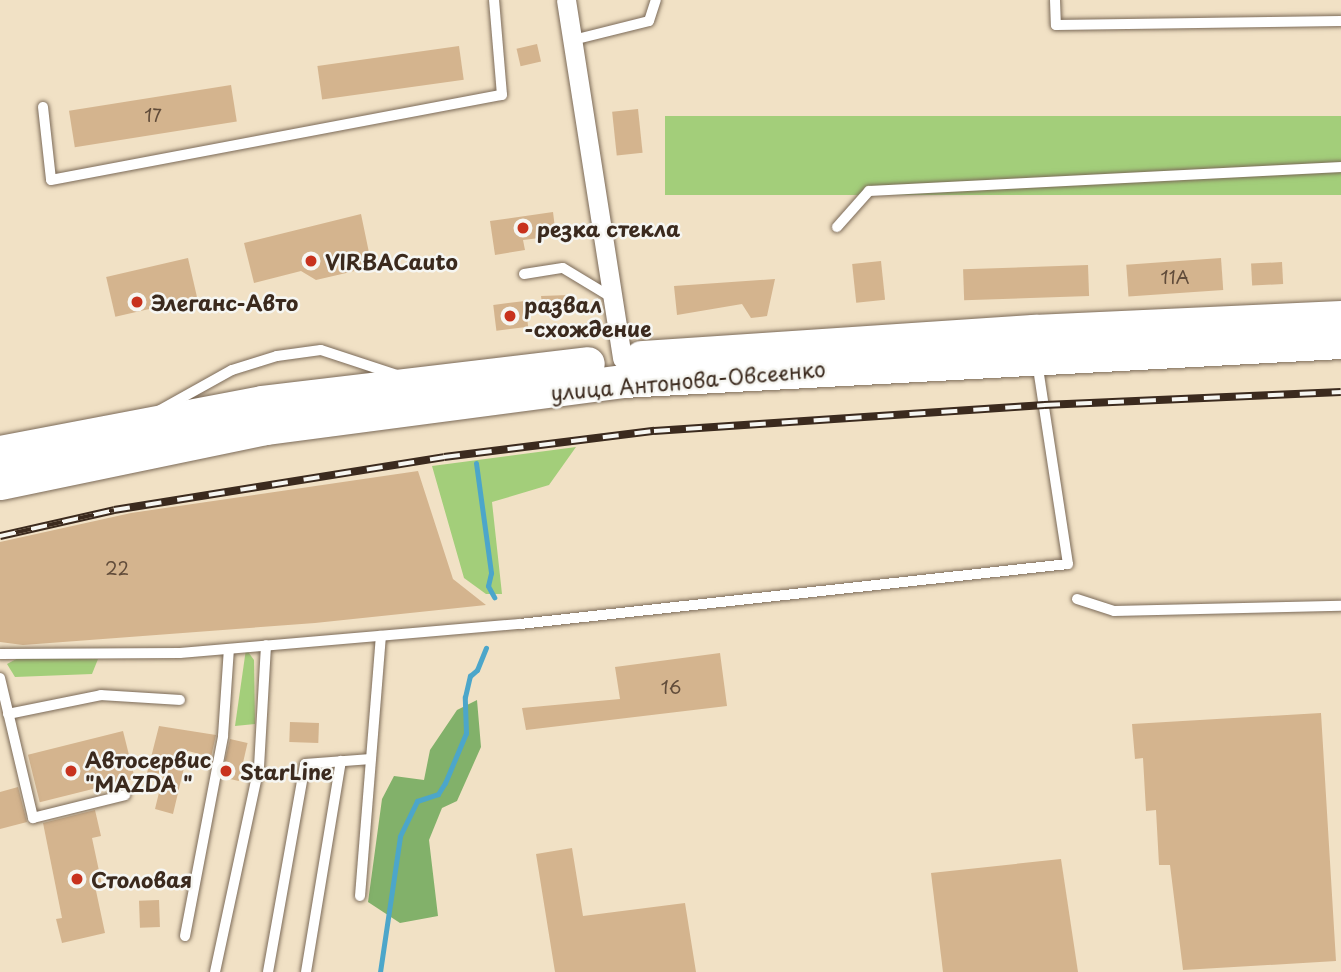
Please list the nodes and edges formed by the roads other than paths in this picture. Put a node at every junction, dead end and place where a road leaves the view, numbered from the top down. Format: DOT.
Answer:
graph roads {
  1 [pos="494,0"];
  2 [pos="566,0"];
  3 [pos="656,0"];
  4 [pos="1055,0"];
  5 [pos="1341,21"];
  6 [pos="573,40"];
  7 [pos="43,107"];
  8 [pos="1341,167"];
  9 [pos="837,227"];
  10 [pos="524,274"];
  11 [pos="611,297"];
  12 [pos="1341,317"];
  13 [pos="1341,342"];
  14 [pos="1035,343"];
  15 [pos="622,359"];
  16 [pos="416,383"];
  17 [pos="143,422"];
  18 [pos="0,452"];
  19 [pos="0,483"];
  20 [pos="1077,598"];
  21 [pos="1341,606"];
  22 [pos="381,636"];
  23 [pos="266,645"];
  24 [pos="229,649"];
  25 [pos="0,654"];
  26 [pos="0,678"];
  27 [pos="180,700"];
  28 [pos="8,714"];
  29 [pos="371,759"];
  30 [pos="341,761"];
  31 [pos="125,795"];
  32 [pos="360,896"];
  33 [pos="185,936"];
  34 [pos="215,972"];
  35 [pos="268,972"];
  36 [pos="306,972"];
  1 -- 7 [label="lane"];
  2 -- 6 [label="street"];
  3 -- 6 [label="lane"];
  4 -- 5 [label="lane"];
  6 -- 11 [label="street"];
  8 -- 9 [label="lane"];
  10 -- 11 [label="lane"];
  11 -- 15 [label="street"];
  12 -- 14 [label="highway, улица Антонова-Овсеенко"];
  13 -- 14 [label="highway, улица Антонова-Овсеенко"];
  14 -- 15 [label="highway, улица Антонова-Овсеенко"];
  14 -- 19 [label="highway, улица Антонова-Овсеенко"];
  14 -- 22 [label="lane"];
  15 -- 16 [label="highway, улица Антонова-Овсеенко"];
  16 -- 17 [label="highway, улица Антонова-Овсеенко"];
  16 -- 17 [label="lane"];
  17 -- 18 [label="highway, улица Антонова-Овсеенко"];
  20 -- 21 [label="lane"];
  22 -- 23 [label="lane"];
  22 -- 29 [label="lane"];
  23 -- 24 [label="lane"];
  23 -- 34 [label="lane"];
  24 -- 25 [label="lane"];
  24 -- 33 [label="lane"];
  26 -- 28 [label="lane"];
  27 -- 28 [label="lane"];
  28 -- 31 [label="lane"];
  29 -- 30 [label="lane"];
  29 -- 32 [label="lane"];
  30 -- 35 [label="lane"];
  30 -- 36 [label="lane"];
}
